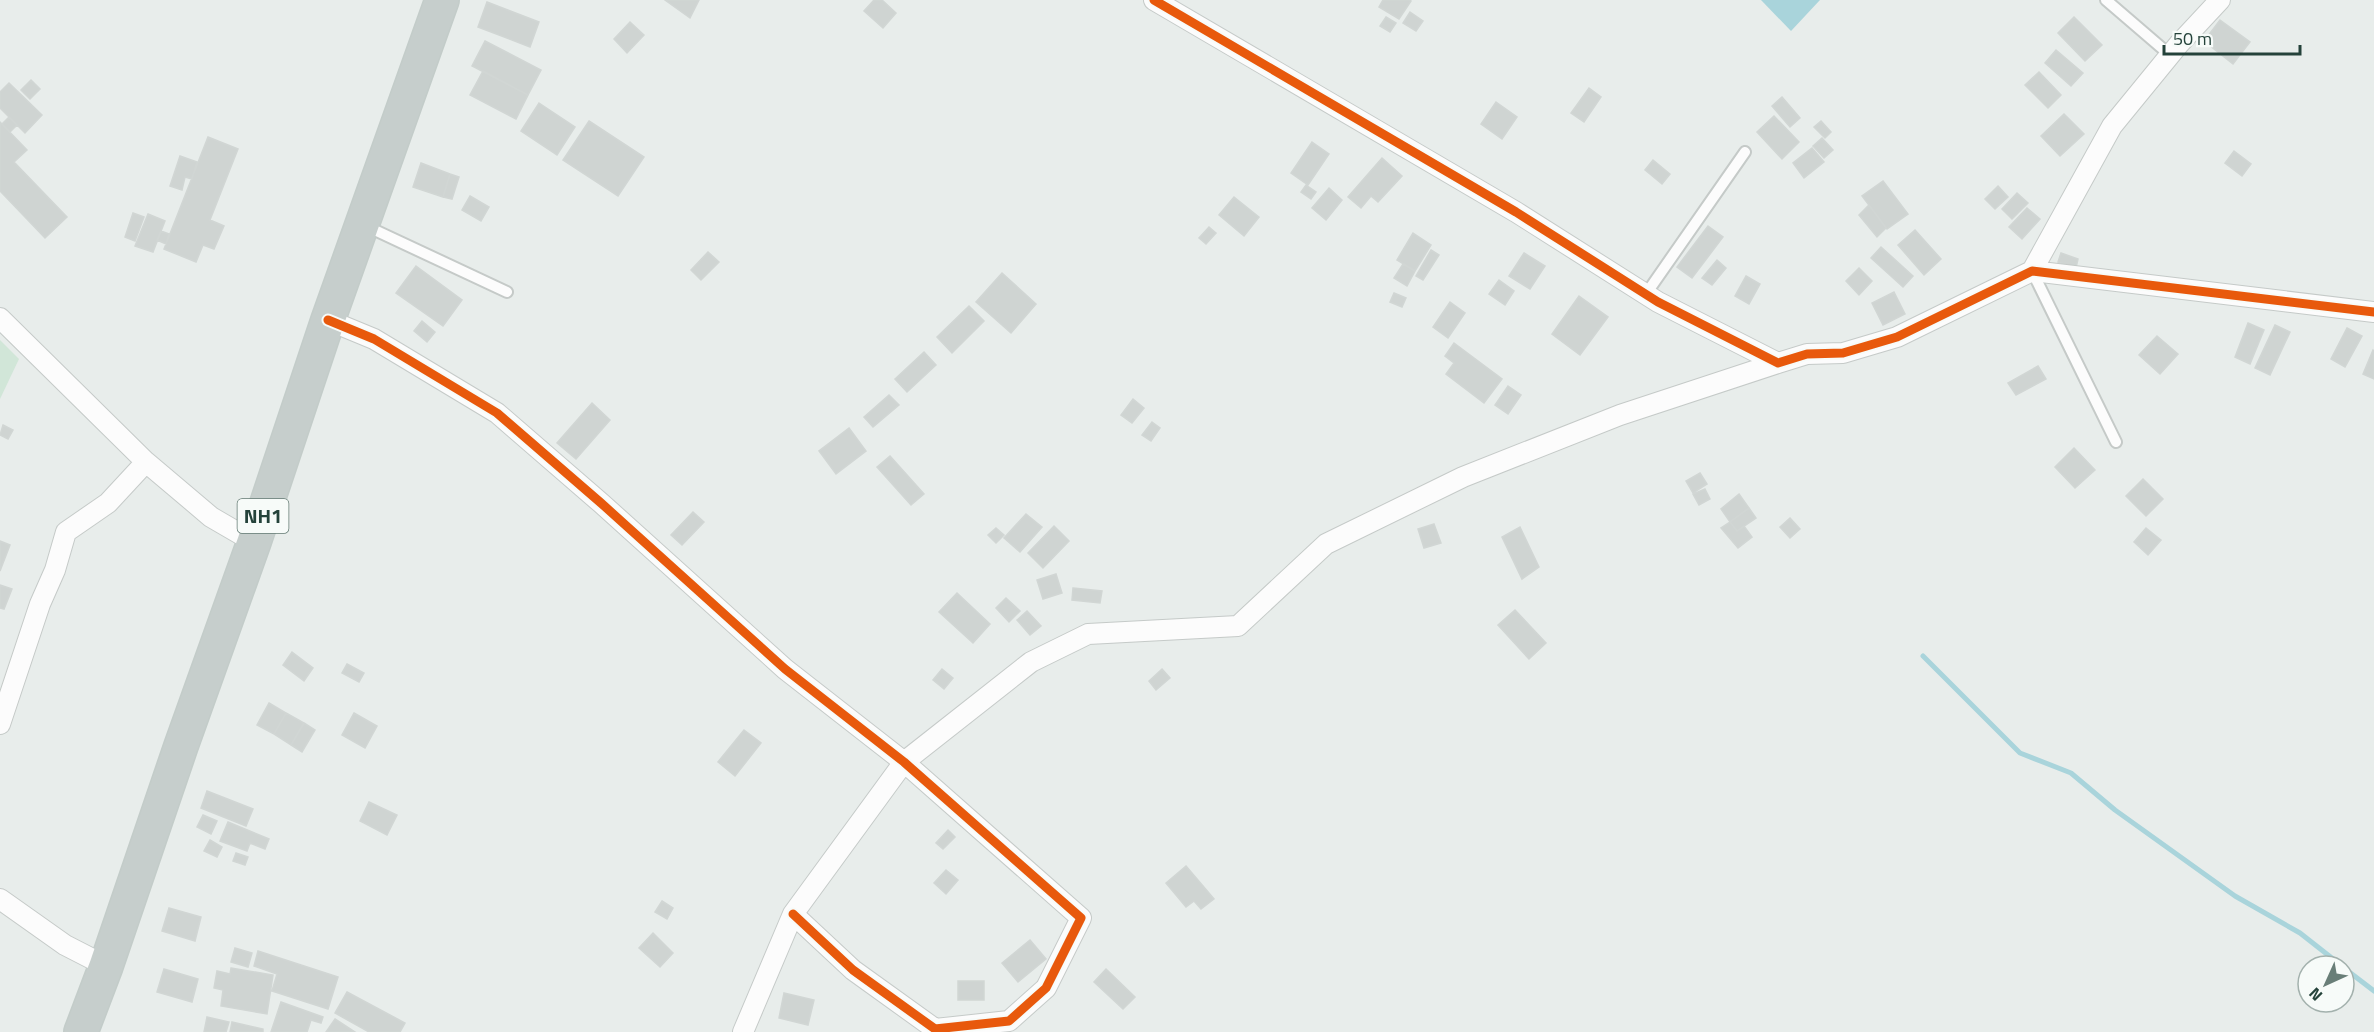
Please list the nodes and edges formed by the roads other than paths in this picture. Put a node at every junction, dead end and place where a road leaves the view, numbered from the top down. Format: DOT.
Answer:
graph roads {
  1 [pos="442,0"];
  2 [pos="1154,0"];
  3 [pos="2106,0"];
  4 [pos="2220,0"];
  5 [pos="2170,55"];
  6 [pos="1745,152"];
  7 [pos="363,225"];
  8 [pos="2032,271"];
  9 [pos="507,292"];
  10 [pos="1646,294"];
  11 [pos="2374,312"];
  12 [pos="0,318"];
  13 [pos="328,321"];
  14 [pos="1778,363"];
  15 [pos="2116,442"];
  16 [pos="146,462"];
  17 [pos="254,542"];
  18 [pos="0,724"];
  19 [pos="904,762"];
  20 [pos="0,899"];
  21 [pos="793,914"];
  22 [pos="106,966"];
  23 [pos="81,1032"];
  24 [pos="743,1032"];
  1 -- 7 [label="highway, NH1"];
  2 -- 10 [label="street"];
  3 -- 5 [label="lane"];
  4 -- 5 [label="street"];
  5 -- 8 [label="street"];
  6 -- 10 [label="lane"];
  7 -- 9 [label="lane"];
  7 -- 13 [label="highway, NH1"];
  8 -- 11 [label="street"];
  8 -- 14 [label="street"];
  8 -- 15 [label="lane"];
  10 -- 14 [label="street"];
  12 -- 16 [label="street"];
  13 -- 17 [label="highway, NH1"];
  13 -- 19 [label="street"];
  14 -- 19 [label="street"];
  16 -- 17 [label="street"];
  16 -- 18 [label="street"];
  17 -- 22 [label="highway, NH1"];
  19 -- 21 [label="street"];
  19 -- 21 [label="street"];
  20 -- 22 [label="street"];
  21 -- 24 [label="street"];
  22 -- 23 [label="highway, NH1"];
}
